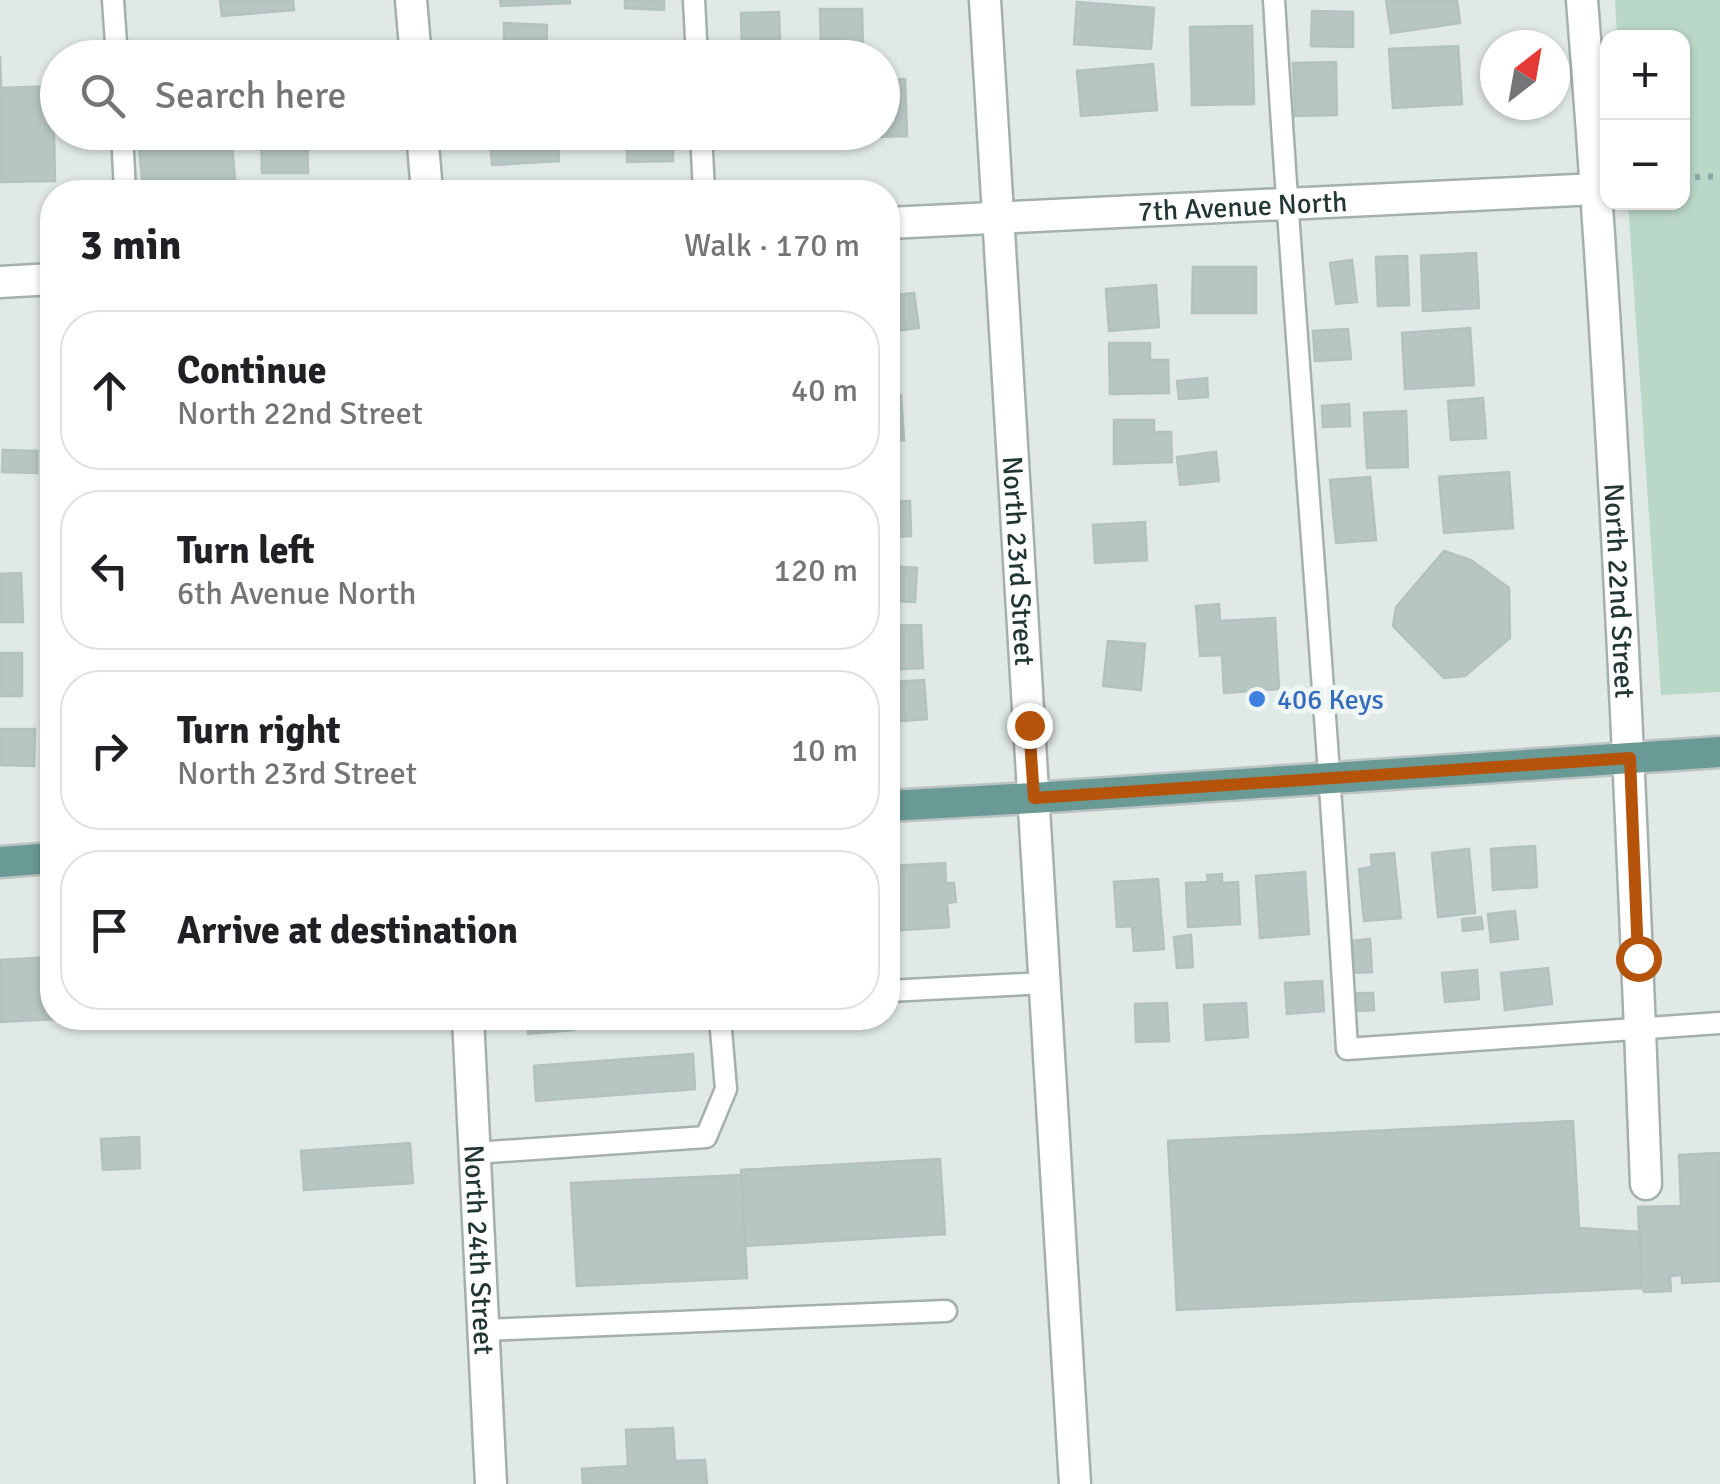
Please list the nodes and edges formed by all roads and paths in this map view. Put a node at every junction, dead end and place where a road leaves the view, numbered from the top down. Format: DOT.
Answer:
graph roads {
  1 [pos="113,0"];
  2 [pos="411,0"];
  3 [pos="694,0"];
  4 [pos="985,0"];
  5 [pos="1274,0"];
  6 [pos="1582,0"];
  7 [pos="116,40"];
  8 [pos="414,40"];
  9 [pos="696,40"];
  10 [pos="123,150"];
  11 [pos="424,150"];
  12 [pos="702,150"];
  13 [pos="1720,176"];
  14 [pos="1690,178"];
  15 [pos="125,180"];
  16 [pos="426,180"];
  17 [pos="703,180"];
  18 [pos="1597,188"];
  19 [pos="1286,203"];
  20 [pos="998,216"];
  21 [pos="900,223"];
  22 [pos="40,279"];
  23 [pos="0,282"];
  24 [pos="1720,752"];
  25 [pos="1630,758"];
  26 [pos="1331,778"];
  27 [pos="1034,798"];
  28 [pos="900,805"];
  29 [pos="40,859"];
  30 [pos="0,862"];
  31 [pos="1045,983"];
  32 [pos="900,990"];
  33 [pos="1720,1023"];
  34 [pos="1640,1028"];
  35 [pos="469,1030"];
  36 [pos="721,1030"];
  37 [pos="475,1153"];
  38 [pos="1646,1184"];
  39 [pos="946,1312"];
  40 [pos="484,1330"];
  41 [pos="491,1484"];
  42 [pos="1074,1484"];
  1 -- 7 [label="lane"];
  2 -- 8 [label="street"];
  3 -- 9 [label="lane"];
  4 -- 20 [label="street, North 23rd Street"];
  5 -- 19 [label="lane"];
  6 -- 18 [label="street, North 22nd Street"];
  10 -- 15 [label="lane"];
  11 -- 16 [label="street"];
  12 -- 17 [label="lane"];
  13 -- 14 [label="path"];
  18 -- 19 [label="street, 7th Avenue North"];
  18 -- 25 [label="street, North 22nd Street"];
  19 -- 20 [label="street, 7th Avenue North"];
  19 -- 26 [label="lane"];
  20 -- 21 [label="street, 7th Avenue North"];
  20 -- 27 [label="street, North 23rd Street"];
  22 -- 23 [label="street"];
  24 -- 25 [label="main road"];
  25 -- 26 [label="main road"];
  25 -- 34 [label="street, North 22nd Street"];
  26 -- 27 [label="main road"];
  26 -- 34 [label="lane"];
  27 -- 28 [label="main road"];
  27 -- 31 [label="street, North 23rd Street"];
  29 -- 30 [label="main road"];
  31 -- 32 [label="lane"];
  31 -- 42 [label="street, North 23rd Street"];
  33 -- 34 [label="lane"];
  34 -- 38 [label="street, North 22nd Street"];
  35 -- 37 [label="street, North 24th Street"];
  36 -- 37 [label="lane"];
  37 -- 40 [label="street, North 24th Street"];
  39 -- 40 [label="lane"];
  40 -- 41 [label="street, North 24th Street"];
}
